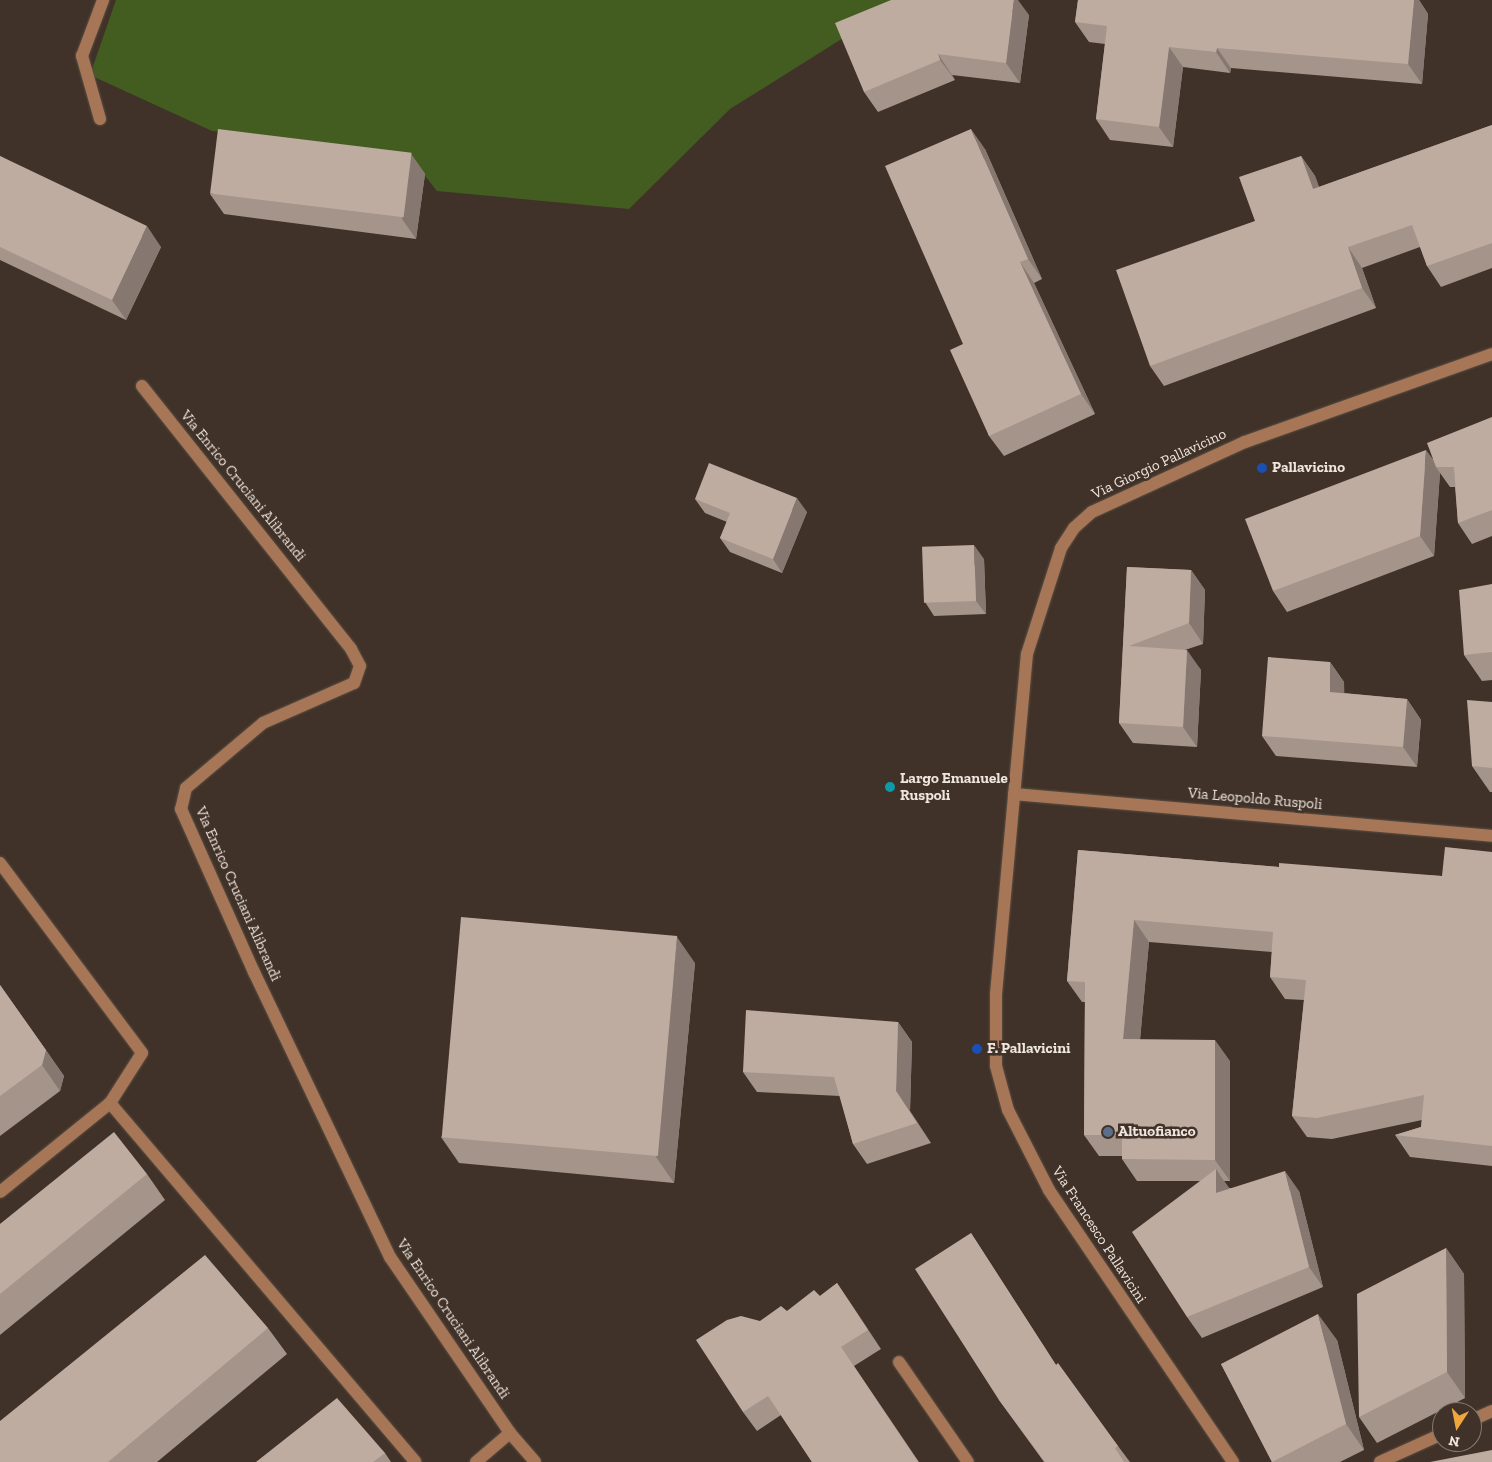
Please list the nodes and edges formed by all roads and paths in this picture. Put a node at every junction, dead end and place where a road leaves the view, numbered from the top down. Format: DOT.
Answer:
graph roads {
  1 [pos="102,0"];
  2 [pos="100,119"];
  3 [pos="1492,354"];
  4 [pos="142,386"];
  5 [pos="1014,794"];
  6 [pos="1492,836"];
  7 [pos="0,863"];
  8 [pos="110,1103"];
  9 [pos="0,1192"];
  10 [pos="899,1362"];
  11 [pos="510,1433"];
  12 [pos="1432,1439"];
  13 [pos="415,1462"];
  14 [pos="476,1462"];
  15 [pos="535,1462"];
  16 [pos="968,1462"];
  17 [pos="1233,1462"];
  18 [pos="1380,1462"];
  1 -- 2 [label="street"];
  3 -- 5 [label="street, Via Giorgio Pallavicino"];
  4 -- 11 [label="street, Via Enrico Cruciani Alibrandi"];
  5 -- 6 [label="street, Via Leopoldo Ruspoli"];
  5 -- 17 [label="street, Via Francesco Pallavicini"];
  7 -- 8 [label="street"];
  8 -- 9 [label="street"];
  8 -- 13 [label="street"];
  10 -- 16 [label="street"];
  11 -- 14 [label="street"];
  11 -- 15 [label="street, Via Enrico Cruciani Alibrandi"];
  12 -- 18 [label="street"];
}
